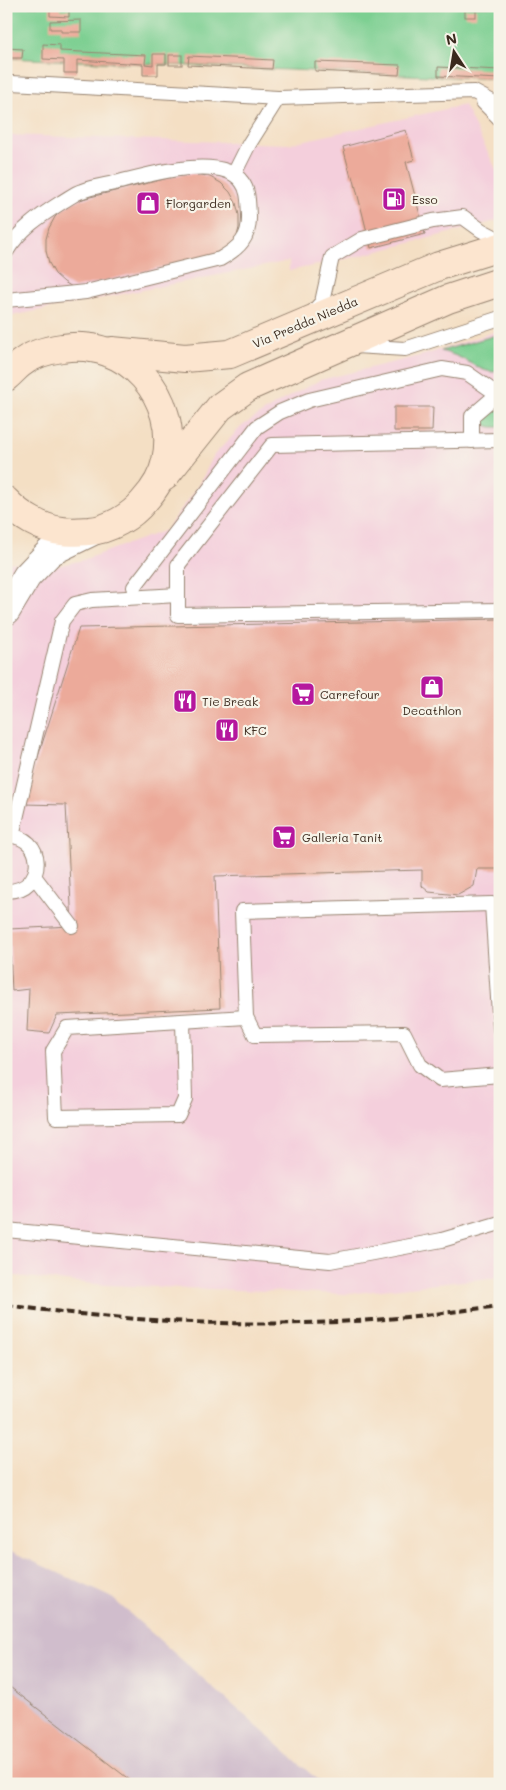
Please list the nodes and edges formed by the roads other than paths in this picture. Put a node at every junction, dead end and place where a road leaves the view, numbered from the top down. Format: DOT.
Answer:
graph roads {
  1 [pos="12,83"];
  2 [pos="474,92"];
  3 [pos="278,98"];
  4 [pos="500,106"];
  5 [pos="500,119"];
  6 [pos="234,174"];
  7 [pos="500,240"];
  8 [pos="500,247"];
  9 [pos="6,252"];
  10 [pos="500,282"];
  11 [pos="6,300"];
  12 [pos="500,318"];
  13 [pos="301,324"];
  14 [pos="339,346"];
  15 [pos="46,350"];
  16 [pos="103,350"];
  17 [pos="6,360"];
  18 [pos="6,377"];
  19 [pos="498,393"];
  20 [pos="472,440"];
  21 [pos="500,440"];
  22 [pos="155,488"];
  23 [pos="6,502"];
  24 [pos="94,530"];
  25 [pos="134,587"];
  26 [pos="178,595"];
  27 [pos="500,610"];
  28 [pos="6,611"];
  29 [pos="9,836"];
  30 [pos="34,876"];
  31 [pos="7,896"];
  32 [pos="72,926"];
  33 [pos="246,1017"];
  34 [pos="183,1021"];
  35 [pos="500,1029"];
  36 [pos="500,1075"];
  37 [pos="500,1223"];
  38 [pos="6,1230"];
  1 -- 3 [label="lane"];
  2 -- 3 [label="lane"];
  2 -- 4 [label="lane"];
  2 -- 5 [label="lane"];
  3 -- 6 [label="lane"];
  6 -- 9 [label="lane"];
  6 -- 11 [label="lane"];
  7 -- 13 [label="lane"];
  8 -- 13 [label="main road, Via Predda Niedda"];
  10 -- 14 [label="main road"];
  12 -- 14 [label="lane"];
  13 -- 16 [label="main road, Via Predda Niedda"];
  14 -- 22 [label="main road"];
  15 -- 16 [label="main road"];
  15 -- 17 [label="main road"];
  15 -- 18 [label="main road"];
  16 -- 22 [label="main road"];
  19 -- 20 [label="lane"];
  19 -- 25 [label="lane"];
  20 -- 21 [label="lane"];
  20 -- 26 [label="lane"];
  22 -- 24 [label="main road"];
  23 -- 24 [label="main road"];
  24 -- 28 [label="street"];
  26 -- 27 [label="lane"];
  26 -- 29 [label="lane"];
  29 -- 30 [label="lane"];
  30 -- 31 [label="lane"];
  30 -- 32 [label="lane"];
  33 -- 34 [label="lane"];
  33 -- 35 [label="lane"];
  33 -- 36 [label="lane"];
  34 -- 34 [label="lane"];
  37 -- 38 [label="lane"];
}
